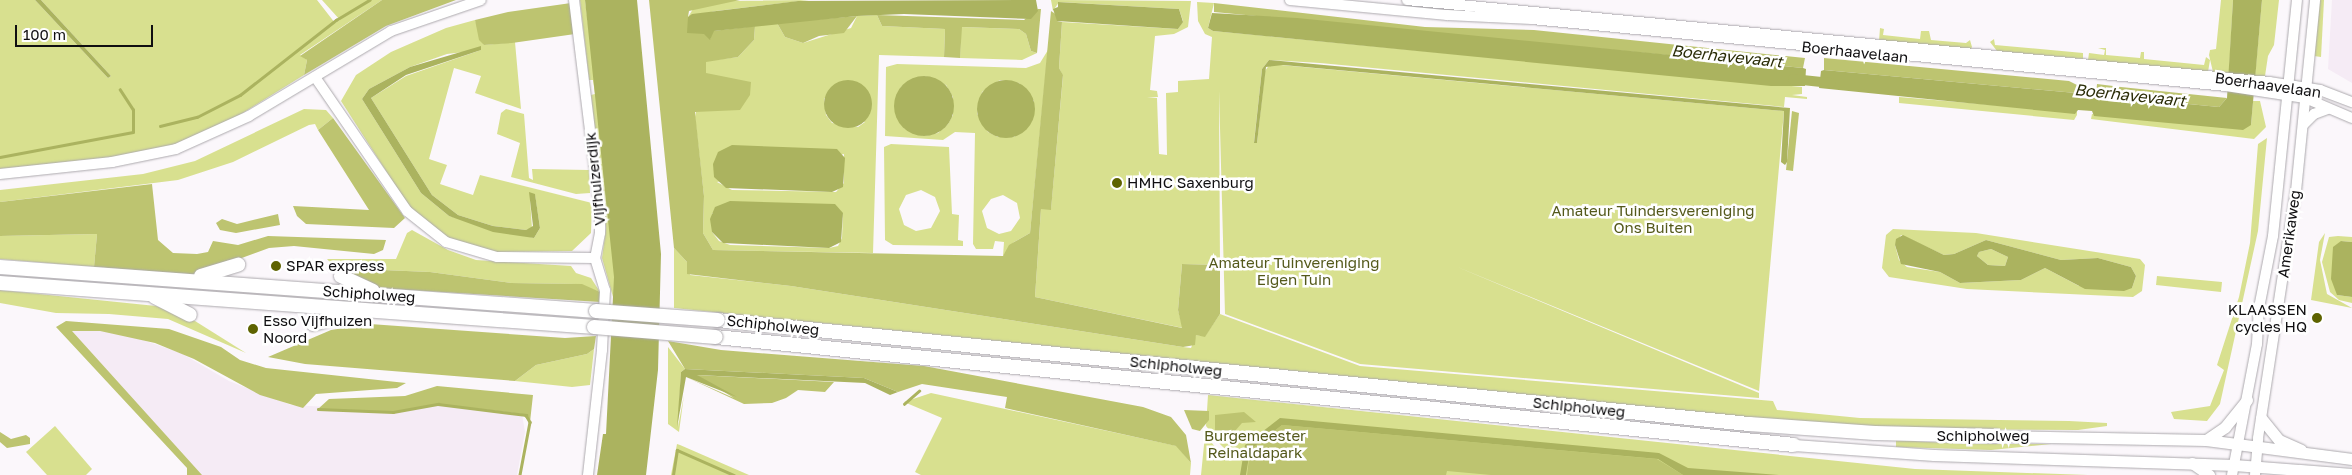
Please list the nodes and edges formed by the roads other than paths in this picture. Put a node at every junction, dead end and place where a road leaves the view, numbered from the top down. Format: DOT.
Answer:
graph roads {
  1 [pos="481,0"];
  2 [pos="574,0"];
  3 [pos="1290,0"];
  4 [pos="1407,0"];
  5 [pos="2298,0"];
  6 [pos="2314,0"];
  7 [pos="1388,3"];
  8 [pos="315,77"];
  9 [pos="2226,82"];
  10 [pos="2257,85"];
  11 [pos="2289,85"];
  12 [pos="2306,92"];
  13 [pos="2288,96"];
  14 [pos="2352,102"];
  15 [pos="2328,109"];
  16 [pos="2352,118"];
  17 [pos="2303,125"];
  18 [pos="0,174"];
  19 [pos="595,258"];
  20 [pos="238,264"];
  21 [pos="0,267"];
  22 [pos="341,276"];
  23 [pos="163,278"];
  24 [pos="0,283"];
  25 [pos="150,295"];
  26 [pos="380,295"];
  27 [pos="362,311"];
  28 [pos="190,315"];
  29 [pos="313,324"];
  30 [pos="2247,400"];
  31 [pos="2261,418"];
  32 [pos="1996,436"];
  33 [pos="2206,440"];
  34 [pos="1794,445"];
  35 [pos="2239,445"];
  36 [pos="2257,447"];
  37 [pos="2306,454"];
  38 [pos="2352,459"];
  39 [pos="2192,463"];
  40 [pos="2233,470"];
  41 [pos="2255,471"];
  42 [pos="2352,474"];
  43 [pos="588,475"];
  44 [pos="2209,475"];
  1 -- 8 [label="main road"];
  2 -- 19 [label="main road, Vijfhuizerdijk"];
  3 -- 7 [label="main road, Boerhaavelaan"];
  4 -- 9 [label="main road, Boerhaavelaan"];
  5 -- 11 [label="main road, Amerikaweg"];
  6 -- 12 [label="main road, Amerikaweg"];
  7 -- 9 [label="main road, Boerhaavelaan"];
  8 -- 18 [label="main road"];
  8 -- 19 [label="main road"];
  9 -- 10 [label="main road, Boerhaavelaan"];
  10 -- 11 [label="main road, Boerhaavelaan"];
  10 -- 13 [label="main road, Boerhaavelaan"];
  11 -- 12 [label="main road, Boerhaavelaan"];
  11 -- 13 [label="main road, Amerikaweg"];
  12 -- 13 [label="main road, Boerhaavelaan"];
  12 -- 14 [label="main road, Boerhaavelaan"];
  12 -- 15 [label="main road, Boerhaavelaan"];
  12 -- 17 [label="main road, Amerikaweg"];
  13 -- 30 [label="main road, Amerikaweg"];
  15 -- 16 [label="main road, Boerhaavelaan"];
  15 -- 17 [label="main road, Boerhaavelaan"];
  17 -- 31 [label="main road, Amerikaweg"];
  19 -- 43 [label="main road"];
  20 -- 23 [label="highway"];
  21 -- 23 [label="highway, Schipholweg"];
  22 -- 26 [label="highway"];
  23 -- 26 [label="highway, Schipholweg"];
  24 -- 25 [label="highway, Schipholweg"];
  25 -- 27 [label="highway, Schipholweg"];
  25 -- 28 [label="highway"];
  26 -- 32 [label="highway, Schipholweg, bridge"];
  27 -- 29 [label="highway"];
  27 -- 34 [label="highway, Schipholweg, bridge"];
  30 -- 33 [label="main road"];
  30 -- 35 [label="main road, Amerikaweg"];
  31 -- 36 [label="main road, Amerikaweg"];
  31 -- 37 [label="main road"];
  32 -- 33 [label="main road, Schipholweg"];
  33 -- 35 [label="main road, Schipholweg"];
  34 -- 39 [label="main road, Schipholweg"];
  35 -- 36 [label="main road, Schipholweg"];
  35 -- 40 [label="main road, Amerikaweg"];
  36 -- 37 [label="main road, Schipholweg"];
  36 -- 41 [label="main road, Amerikaweg"];
  37 -- 38 [label="main road, Schipholweg"];
  39 -- 40 [label="main road, Schipholweg"];
  39 -- 44 [label="main road"];
  40 -- 41 [label="main road, Schipholweg"];
  41 -- 42 [label="main road, Schipholweg"];
}
